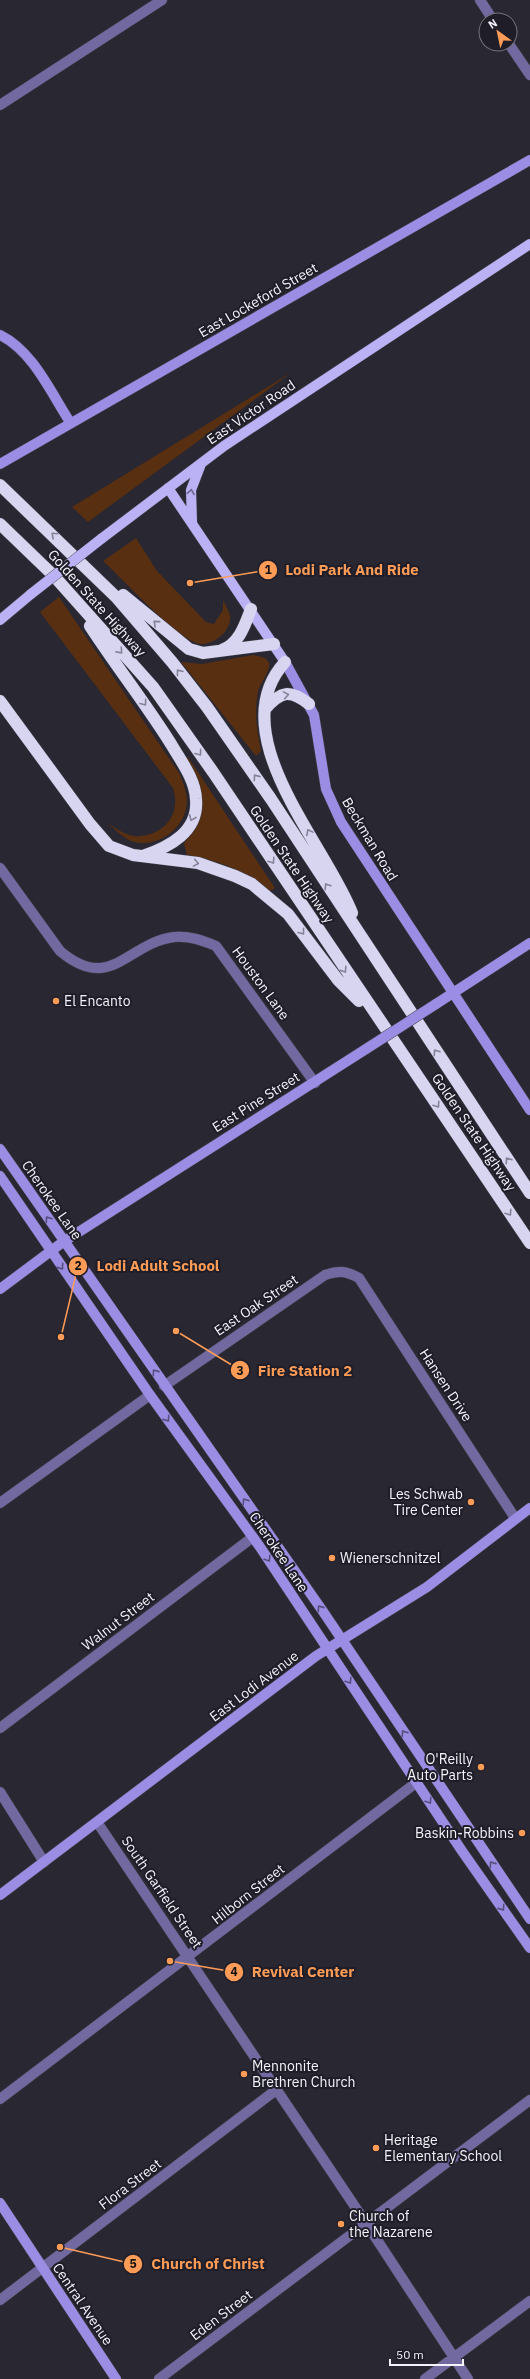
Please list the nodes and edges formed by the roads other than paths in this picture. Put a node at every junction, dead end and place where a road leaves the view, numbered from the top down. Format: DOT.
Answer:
graph roads {
  1 [pos="162,0"];
  2 [pos="480,0"];
  3 [pos="488,12"];
  4 [pos="514,52"];
  5 [pos="530,75"];
  6 [pos="0,105"];
  7 [pos="530,160"];
  8 [pos="530,244"];
  9 [pos="0,335"];
  10 [pos="70,422"];
  11 [pos="201,463"];
  12 [pos="0,464"];
  13 [pos="0,485"];
  14 [pos="168,488"];
  15 [pos="192,522"];
  16 [pos="0,524"];
  17 [pos="69,549"];
  18 [pos="66,590"];
  19 [pos="251,609"];
  20 [pos="0,620"];
  21 [pos="274,644"];
  22 [pos="213,653"];
  23 [pos="284,662"];
  24 [pos="0,701"];
  25 [pos="309,704"];
  26 [pos="265,709"];
  27 [pos="143,856"];
  28 [pos="0,868"];
  29 [pos="363,942"];
  30 [pos="530,943"];
  31 [pos="452,994"];
  32 [pos="384,1026"];
  33 [pos="315,1083"];
  34 [pos="530,1110"];
  35 [pos="0,1149"];
  36 [pos="0,1176"];
  37 [pos="530,1193"];
  38 [pos="63,1242"];
  39 [pos="530,1244"];
  40 [pos="51,1252"];
  41 [pos="348,1272"];
  42 [pos="0,1289"];
  43 [pos="164,1386"];
  44 [pos="150,1395"];
  45 [pos="0,1503"];
  46 [pos="530,1508"];
  47 [pos="515,1518"];
  48 [pos="253,1537"];
  49 [pos="342,1640"];
  50 [pos="328,1648"];
  51 [pos="0,1728"];
  52 [pos="417,1782"];
  53 [pos="0,1792"];
  54 [pos="97,1822"];
  55 [pos="44,1862"];
  56 [pos="0,1895"];
  57 [pos="530,1919"];
  58 [pos="530,1948"];
  59 [pos="189,1958"];
  60 [pos="276,2090"];
  61 [pos="0,2099"];
  62 [pos="530,2100"];
  63 [pos="0,2203"];
  64 [pos="366,2223"];
  65 [pos="42,2268"];
  66 [pos="0,2300"];
  67 [pos="530,2301"];
  68 [pos="454,2358"];
  69 [pos="116,2379"];
  70 [pos="159,2379"];
  71 [pos="425,2379"];
  72 [pos="468,2379"];
  1 -- 6 [label="street"];
  2 -- 3 [label="street"];
  4 -- 5 [label="street"];
  7 -- 10 [label="street, East Lockeford Street"];
  8 -- 11 [label="main road, East Victor Road"];
  9 -- 10 [label="street"];
  10 -- 12 [label="street, East Lockeford Street"];
  11 -- 14 [label="main road, East Victor Road"];
  15 -- 11 [label="main road, one-way"];
  17 -- 13 [label="highway, Golden State Highway, one-way"];
  14 -- 15 [label="main road, Beckman Road"];
  14 -- 20 [label="main road, East Victor Road, bridge"];
  15 -- 19 [label="main road, Beckman Road"];
  16 -- 18 [label="highway, Golden State Highway"];
  22 -- 17 [label="highway, one-way"];
  29 -- 17 [label="highway, Golden State Highway, one-way"];
  18 -- 27 [label="highway, one-way"];
  18 -- 32 [label="highway, Golden State Highway, one-way"];
  19 -- 21 [label="main road, Beckman Road"];
  19 -- 22 [label="highway"];
  21 -- 22 [label="highway"];
  21 -- 23 [label="main road, Beckman Road"];
  23 -- 25 [label="street, Beckman Road"];
  23 -- 26 [label="highway"];
  24 -- 27 [label="highway"];
  26 -- 25 [label="highway, one-way"];
  25 -- 31 [label="street, Beckman Road"];
  29 -- 26 [label="highway, one-way"];
  27 -- 32 [label="highway, one-way"];
  28 -- 33 [label="street, Houston Lane"];
  37 -- 29 [label="highway, Golden State Highway, one-way"];
  30 -- 31 [label="street, East Pine Street"];
  31 -- 33 [label="street, East Pine Street, bridge"];
  31 -- 34 [label="street, Beckman Road"];
  32 -- 39 [label="highway, Golden State Highway, one-way"];
  33 -- 38 [label="street, East Pine Street"];
  38 -- 35 [label="street, Cherokee Lane, one-way"];
  36 -- 40 [label="street, Cherokee Lane"];
  38 -- 40 [label="street, East Pine Street"];
  43 -- 38 [label="street, Cherokee Lane, one-way"];
  40 -- 42 [label="street, East Pine Street"];
  40 -- 44 [label="street, Cherokee Lane, one-way"];
  41 -- 43 [label="street, East Oak Street"];
  41 -- 47 [label="street, Hansen Drive"];
  49 -- 43 [label="street, Cherokee Lane, one-way"];
  44 -- 45 [label="street"];
  44 -- 48 [label="street, Cherokee Lane, one-way"];
  46 -- 47 [label="street, East Lodi Avenue"];
  47 -- 49 [label="street, East Lodi Avenue"];
  48 -- 50 [label="street, Cherokee Lane, one-way"];
  48 -- 51 [label="street, Walnut Street"];
  49 -- 50 [label="street, East Lodi Avenue"];
  57 -- 49 [label="street, Cherokee Lane, one-way"];
  50 -- 52 [label="street, Cherokee Lane, one-way"];
  50 -- 54 [label="street, East Lodi Avenue"];
  52 -- 58 [label="street, Cherokee Lane, one-way"];
  52 -- 59 [label="street, Hilborn Street"];
  53 -- 55 [label="street"];
  54 -- 55 [label="street, East Lodi Avenue"];
  54 -- 59 [label="street, South Garfield Street"];
  55 -- 56 [label="street, East Lodi Avenue"];
  59 -- 60 [label="street, South Garfield Street"];
  59 -- 61 [label="street, Hilborn Street"];
  60 -- 64 [label="street, South Garfield Street"];
  60 -- 65 [label="street, Flora Street"];
  62 -- 64 [label="street, Eden Street"];
  63 -- 65 [label="street, Central Avenue"];
  64 -- 68 [label="street, South Garfield Street"];
  64 -- 70 [label="street, Eden Street"];
  65 -- 66 [label="street, Flora Street"];
  65 -- 69 [label="street, Central Avenue"];
  67 -- 68 [label="street"];
  68 -- 71 [label="street"];
  68 -- 72 [label="street, South Garfield Street"];
}
